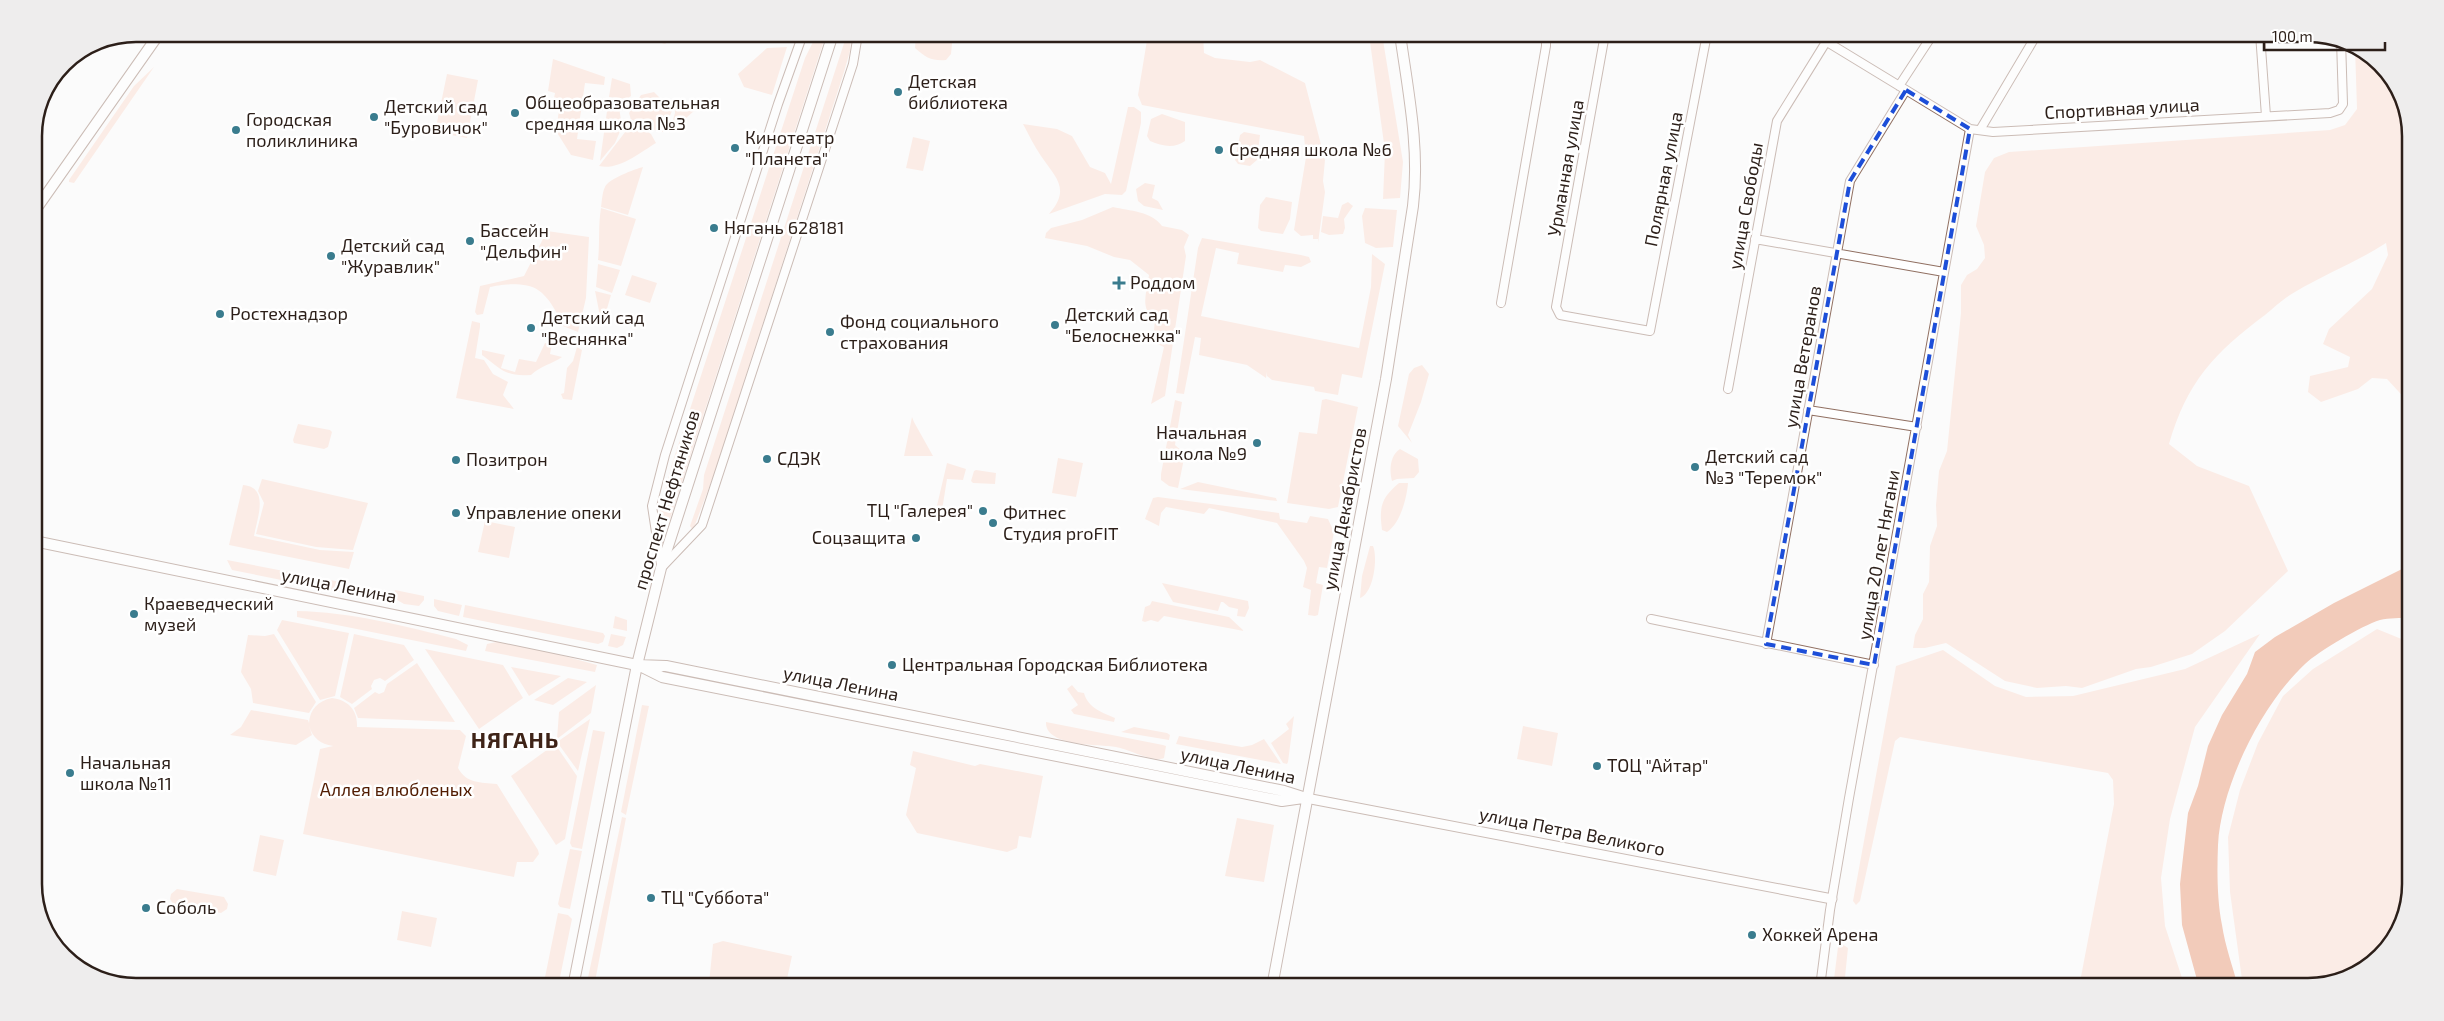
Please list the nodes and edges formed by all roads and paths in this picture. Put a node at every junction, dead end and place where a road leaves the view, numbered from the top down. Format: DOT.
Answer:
graph roads {
  1 [pos="1401,42"];
  2 [pos="1546,42"];
  3 [pos="1604,42"];
  4 [pos="1705,42"];
  5 [pos="1822,42"];
  6 [pos="1831,42"];
  7 [pos="1928,42"];
  8 [pos="2032,42"];
  9 [pos="2261,42"];
  10 [pos="153,43"];
  11 [pos="800,43"];
  12 [pos="830,43"];
  13 [pos="856,43"];
  14 [pos="2341,49"];
  15 [pos="1902,88"];
  16 [pos="2266,116"];
  17 [pos="1970,128"];
  18 [pos="1980,130"];
  19 [pos="43,199"];
  20 [pos="1755,239"];
  21 [pos="1837,254"];
  22 [pos="1944,272"];
  23 [pos="1501,303"];
  24 [pos="1650,331"];
  25 [pos="1728,389"];
  26 [pos="1808,410"];
  27 [pos="1917,428"];
  28 [pos="43,543"];
  29 [pos="661,568"];
  30 [pos="1651,619"];
  31 [pos="1766,644"];
  32 [pos="637,664"];
  33 [pos="1874,665"];
  34 [pos="883,710"];
  35 [pos="881,721"];
  36 [pos="1060,746"];
  37 [pos="1058,757"];
  38 [pos="1306,798"];
  39 [pos="1832,898"];
  40 [pos="575,978"];
  41 [pos="1274,978"];
  42 [pos="1821,978"];
  1 -- 38 [label="main road, улица Декабристов"];
  2 -- 23 [label="street"];
  3 -- 24 [label="street, Урманная улица"];
  4 -- 24 [label="street, Полярная улица"];
  5 -- 20 [label="street, улица Свободы"];
  6 -- 15 [label="street, Спортивная улица"];
  7 -- 15 [label="street, улица Ветеранов"];
  8 -- 18 [label="street"];
  9 -- 16 [label="street"];
  10 -- 19 [label="main road"];
  11 -- 29 [label="street"];
  12 -- 29 [label="main road, проспект Нефтяников"];
  13 -- 29 [label="street"];
  14 -- 16 [label="street, Спортивная улица"];
  15 -- 17 [label="street, Спортивная улица"];
  15 -- 21 [label="street, улица Ветеранов"];
  16 -- 18 [label="street, Спортивная улица"];
  17 -- 18 [label="street, Спортивная улица"];
  17 -- 22 [label="street, улица 20 лет Нягани"];
  20 -- 21 [label="street"];
  20 -- 25 [label="street, улица Свободы"];
  21 -- 22 [label="street"];
  21 -- 26 [label="street, улица Ветеранов"];
  22 -- 27 [label="street, улица 20 лет Нягани"];
  26 -- 27 [label="street"];
  26 -- 31 [label="street, улица Ветеранов"];
  27 -- 33 [label="street, улица 20 лет Нягани"];
  28 -- 32 [label="main road, улица Ленина"];
  29 -- 32 [label="main road, проспект Нефтяников"];
  30 -- 31 [label="street"];
  31 -- 33 [label="street"];
  32 -- 34 [label="main road, улица Ленина"];
  32 -- 35 [label="main road, улица Ленина"];
  32 -- 40 [label="main road, проспект Нефтяников"];
  33 -- 39 [label="street, улица 20 лет Нягани"];
  34 -- 35 [label="main road"];
  34 -- 36 [label="main road, улица Ленина"];
  35 -- 37 [label="main road, улица Ленина"];
  36 -- 37 [label="main road"];
  36 -- 38 [label="main road, улица Ленина"];
  37 -- 38 [label="main road, улица Ленина"];
  38 -- 39 [label="street, улица Петра Великого"];
  38 -- 41 [label="main road, улица Декабристов"];
  39 -- 42 [label="street, улица 20 лет Нягани"];
}
